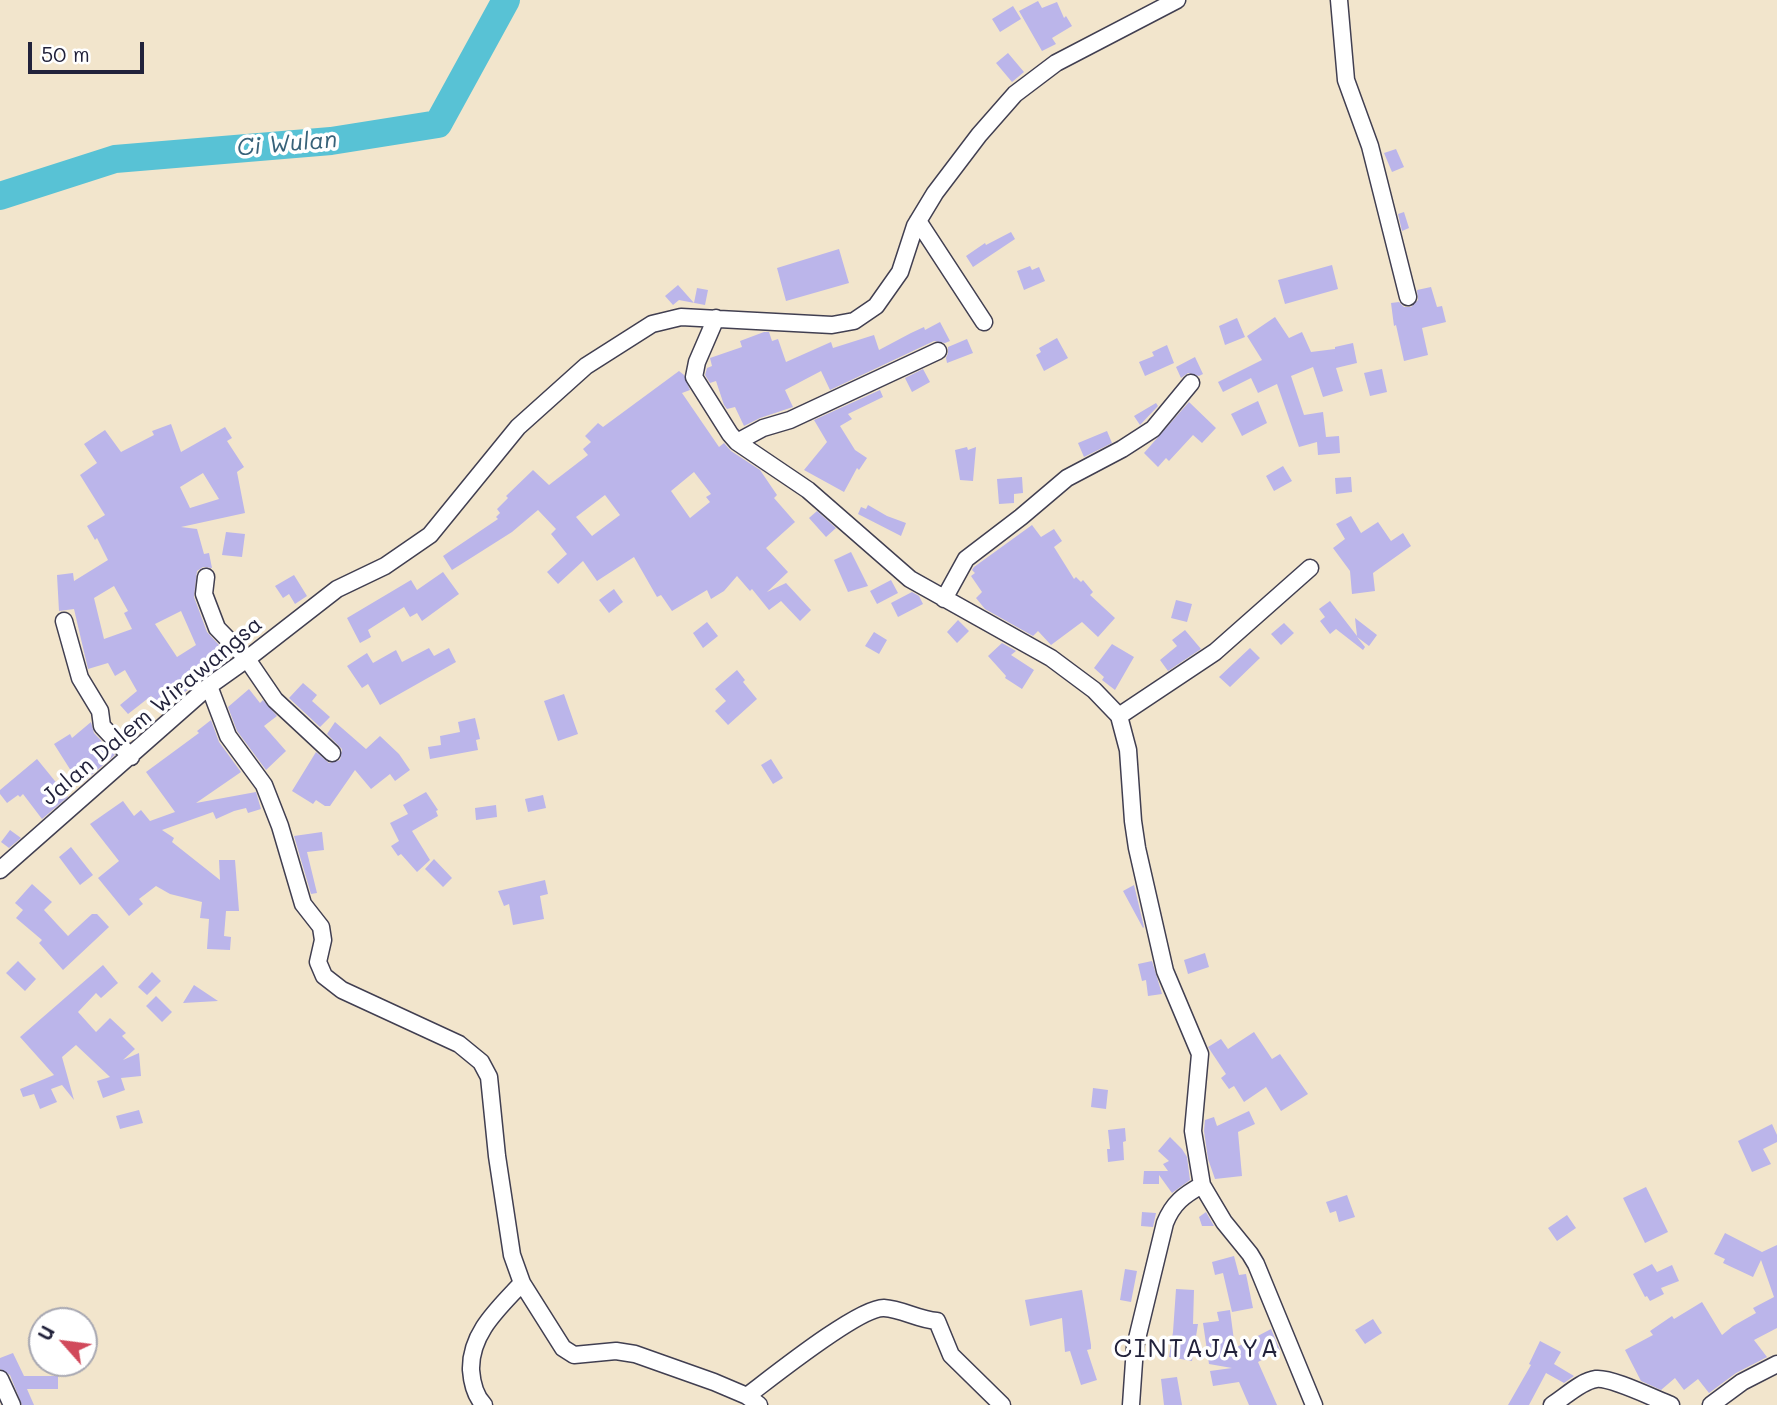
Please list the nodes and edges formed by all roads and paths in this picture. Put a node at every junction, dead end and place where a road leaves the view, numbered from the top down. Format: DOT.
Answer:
graph roads {
  1 [pos="1177,0"];
  2 [pos="1339,0"];
  3 [pos="918,221"];
  4 [pos="1408,297"];
  5 [pos="716,318"];
  6 [pos="984,322"];
  7 [pos="938,351"];
  8 [pos="1191,383"];
  9 [pos="737,442"];
  10 [pos="1310,568"];
  11 [pos="206,578"];
  12 [pos="944,599"];
  13 [pos="64,621"];
  14 [pos="247,659"];
  15 [pos="209,686"];
  16 [pos="1119,716"];
  17 [pos="332,753"];
  18 [pos="131,757"];
  19 [pos="0,870"];
  20 [pos="1205,1190"];
  21 [pos="522,1283"];
  22 [pos="1777,1364"];
  23 [pos="0,1378"];
  24 [pos="753,1401"];
  25 [pos="12,1405"];
  26 [pos="484,1405"];
  27 [pos="1002,1405"];
  28 [pos="1131,1405"];
  29 [pos="1314,1405"];
  30 [pos="1552,1405"];
  31 [pos="1671,1405"];
  32 [pos="1711,1405"];
  1 -- 3 [label="street, Jalan Dalem Wirawangsa"];
  2 -- 4 [label="street"];
  3 -- 5 [label="street, Jalan Dalem Wirawangsa"];
  3 -- 6 [label="street"];
  5 -- 9 [label="street"];
  5 -- 14 [label="street, Jalan Dalem Wirawangsa"];
  7 -- 9 [label="street"];
  8 -- 12 [label="street"];
  9 -- 12 [label="street"];
  10 -- 16 [label="street"];
  11 -- 14 [label="street"];
  12 -- 16 [label="street"];
  13 -- 18 [label="street"];
  14 -- 15 [label="street, Jalan Dalem Wirawangsa"];
  14 -- 17 [label="street"];
  15 -- 18 [label="street, Jalan Dalem Wirawangsa"];
  15 -- 21 [label="street"];
  16 -- 20 [label="street"];
  18 -- 19 [label="street, Jalan Dalem Wirawangsa"];
  20 -- 28 [label="street"];
  20 -- 29 [label="street"];
  21 -- 24 [label="street"];
  21 -- 26 [label="street"];
  22 -- 32 [label="street"];
  23 -- 25 [label="street"];
  24 -- 27 [label="street"];
  30 -- 31 [label="street"];
}
